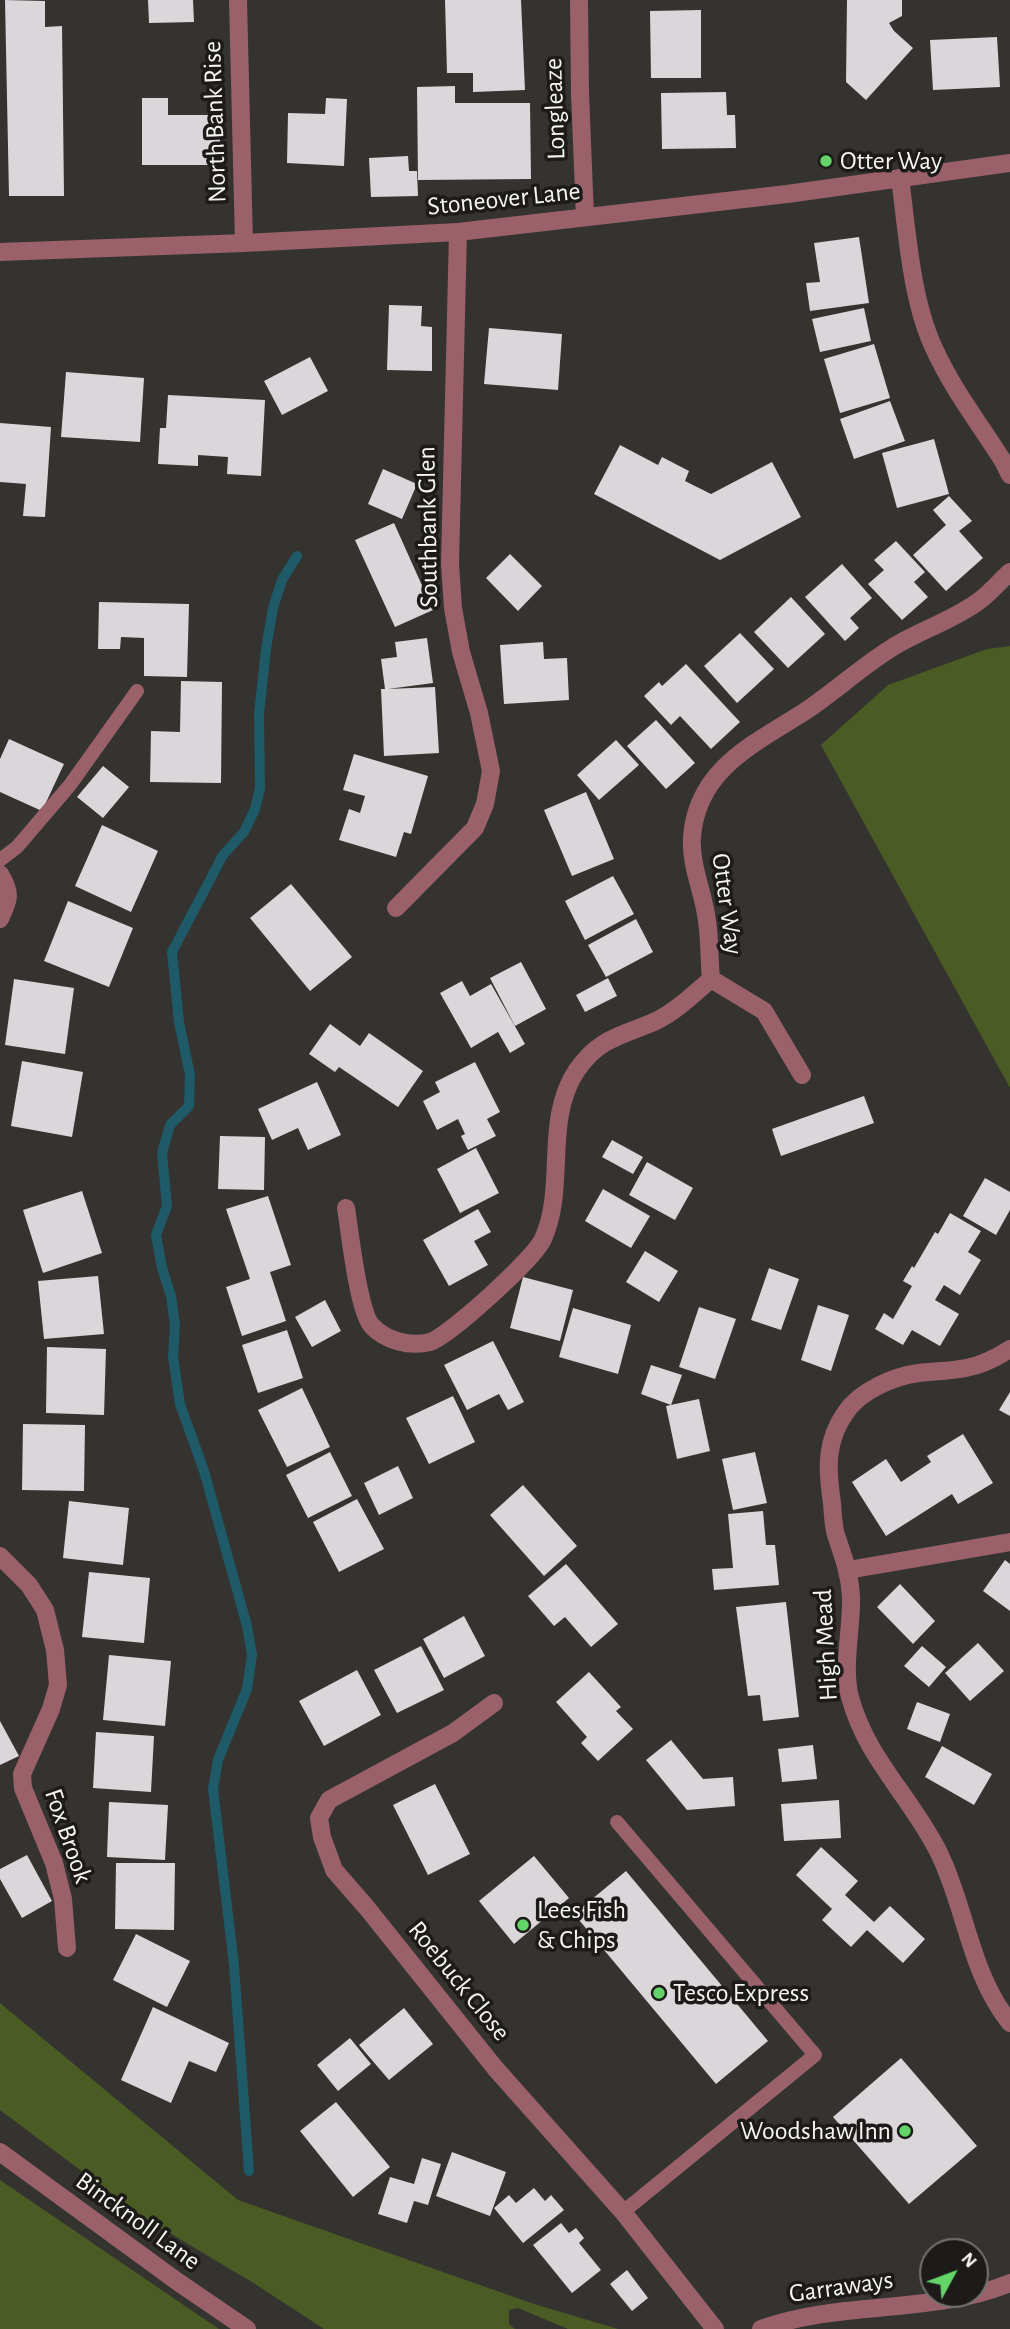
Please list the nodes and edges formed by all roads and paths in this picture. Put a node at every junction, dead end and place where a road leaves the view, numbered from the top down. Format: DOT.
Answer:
graph roads {
  1 [pos="238,0"];
  2 [pos="579,0"];
  3 [pos="1010,163"];
  4 [pos="900,178"];
  5 [pos="585,217"];
  6 [pos="458,232"];
  7 [pos="244,243"];
  8 [pos="0,252"];
  9 [pos="1008,464"];
  10 [pos="1010,572"];
  11 [pos="138,691"];
  12 [pos="0,860"];
  13 [pos="0,874"];
  14 [pos="396,908"];
  15 [pos="0,919"];
  16 [pos="710,979"];
  17 [pos="802,1075"];
  18 [pos="346,1208"];
  19 [pos="1010,1349"];
  20 [pos="1010,1542"];
  21 [pos="0,1556"];
  22 [pos="848,1570"];
  23 [pos="494,1703"];
  24 [pos="617,1822"];
  25 [pos="67,1948"];
  26 [pos="1010,2023"];
  27 [pos="0,2152"];
  28 [pos="623,2212"];
  29 [pos="1010,2283"];
  30 [pos="247,2329"];
  31 [pos="715,2329"];
  32 [pos="761,2329"];
  1 -- 7 [label="street, North Bank Rise"];
  2 -- 5 [label="street, Longleaze"];
  3 -- 4 [label="street, Stoneover Lane"];
  4 -- 5 [label="street, Stoneover Lane"];
  4 -- 9 [label="street"];
  5 -- 6 [label="street, Stoneover Lane"];
  6 -- 7 [label="street, Stoneover Lane"];
  6 -- 14 [label="street, Southbank Glen"];
  7 -- 8 [label="street, Stoneover Lane"];
  10 -- 16 [label="street, Otter Way"];
  11 -- 12 [label="lane"];
  13 -- 15 [label="street"];
  16 -- 17 [label="street"];
  16 -- 18 [label="street, Otter Way"];
  19 -- 22 [label="street, High Mead"];
  20 -- 22 [label="street"];
  21 -- 25 [label="street, Fox Brook"];
  22 -- 26 [label="street, High Mead"];
  23 -- 28 [label="street, Roebuck Close"];
  24 -- 28 [label="lane"];
  27 -- 30 [label="street, Bincknoll Lane"];
  28 -- 31 [label="street, Roebuck Close"];
  29 -- 32 [label="street, Garraways"];
}
